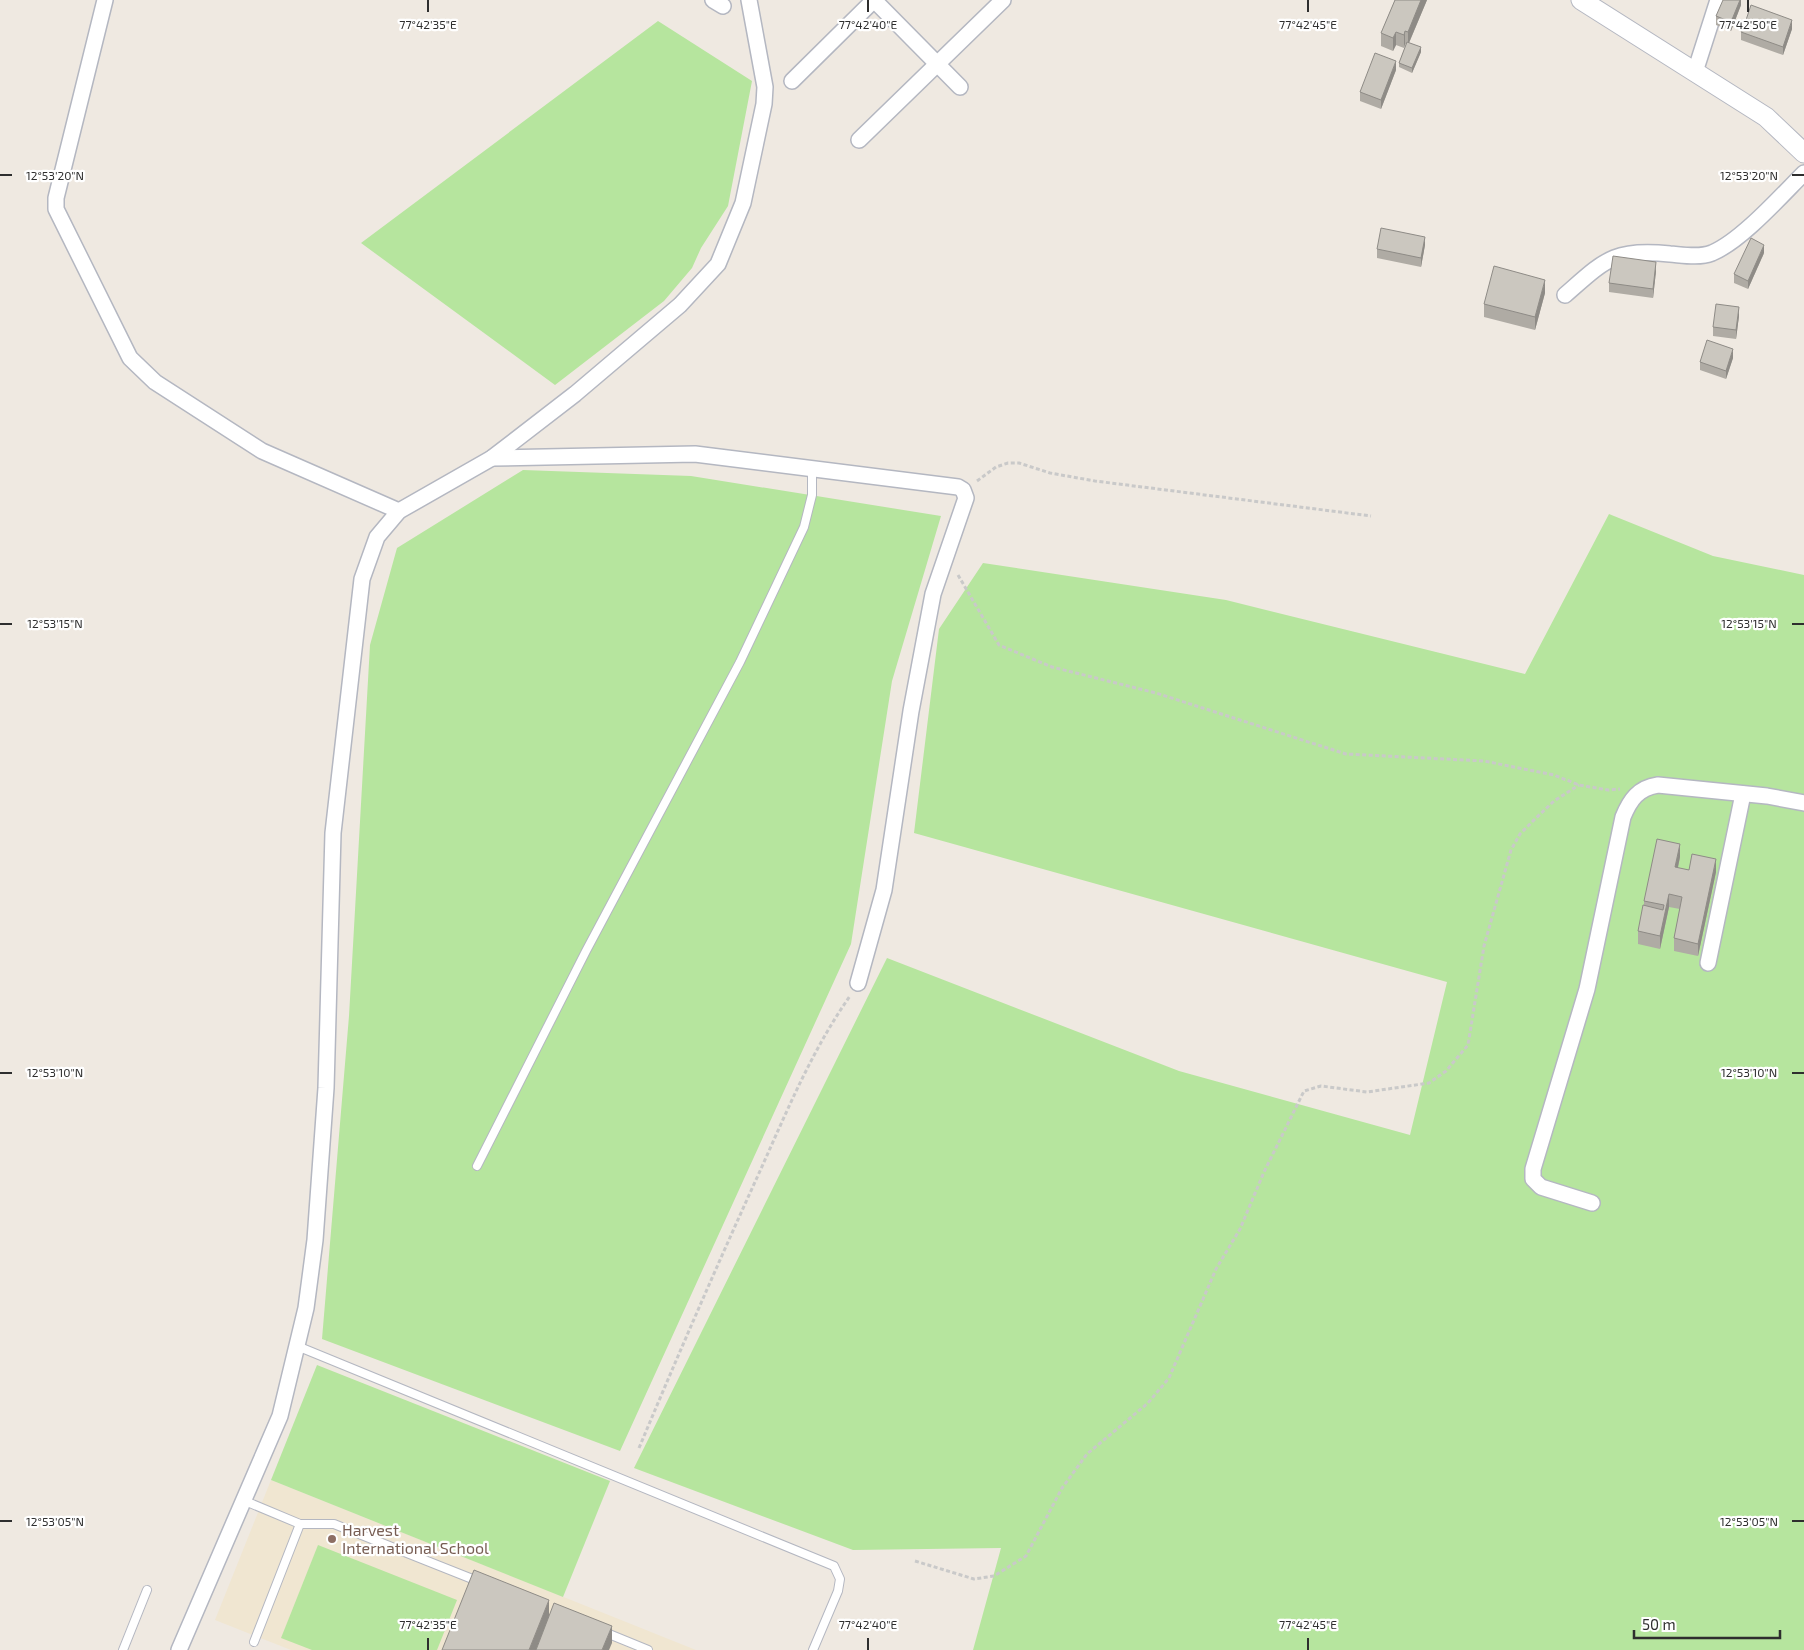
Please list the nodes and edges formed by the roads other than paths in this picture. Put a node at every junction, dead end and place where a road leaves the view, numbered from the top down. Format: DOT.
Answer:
graph roads {
  1 [pos="105,0"];
  2 [pos="749,0"];
  3 [pos="874,0"];
  4 [pos="1003,0"];
  5 [pos="1582,0"];
  6 [pos="1717,0"];
  7 [pos="938,64"];
  8 [pos="1695,72"];
  9 [pos="792,81"];
  10 [pos="960,87"];
  11 [pos="859,140"];
  12 [pos="1804,153"];
  13 [pos="1804,173"];
  14 [pos="1565,295"];
  15 [pos="492,458"];
  16 [pos="812,469"];
  17 [pos="399,511"];
  18 [pos="1743,794"];
  19 [pos="1804,803"];
  20 [pos="1708,963"];
  21 [pos="858,983"];
  22 [pos="477,1166"];
  23 [pos="1592,1203"];
  24 [pos="297,1346"];
  25 [pos="245,1501"];
  26 [pos="300,1524"];
  27 [pos="491,1587"];
  28 [pos="147,1590"];
  29 [pos="593,1628"];
  30 [pos="254,1642"];
  31 [pos="123,1650"];
  32 [pos="179,1650"];
  33 [pos="648,1650"];
  34 [pos="813,1650"];
  1 -- 17 [label="street"];
  2 -- 15 [label="street"];
  3 -- 7 [label="street"];
  3 -- 9 [label="street"];
  4 -- 7 [label="street"];
  5 -- 8 [label="street"];
  6 -- 8 [label="street"];
  7 -- 10 [label="street"];
  7 -- 11 [label="street"];
  8 -- 12 [label="street"];
  13 -- 14 [label="street"];
  15 -- 16 [label="street"];
  15 -- 17 [label="street"];
  16 -- 21 [label="street"];
  16 -- 22 [label="lane"];
  17 -- 24 [label="street"];
  18 -- 19 [label="street"];
  18 -- 20 [label="street"];
  18 -- 23 [label="street"];
  24 -- 25 [label="street"];
  24 -- 34 [label="lane"];
  25 -- 26 [label="lane"];
  25 -- 32 [label="street"];
  26 -- 27 [label="lane"];
  26 -- 30 [label="lane"];
  28 -- 31 [label="lane"];
  29 -- 33 [label="lane"];
}
